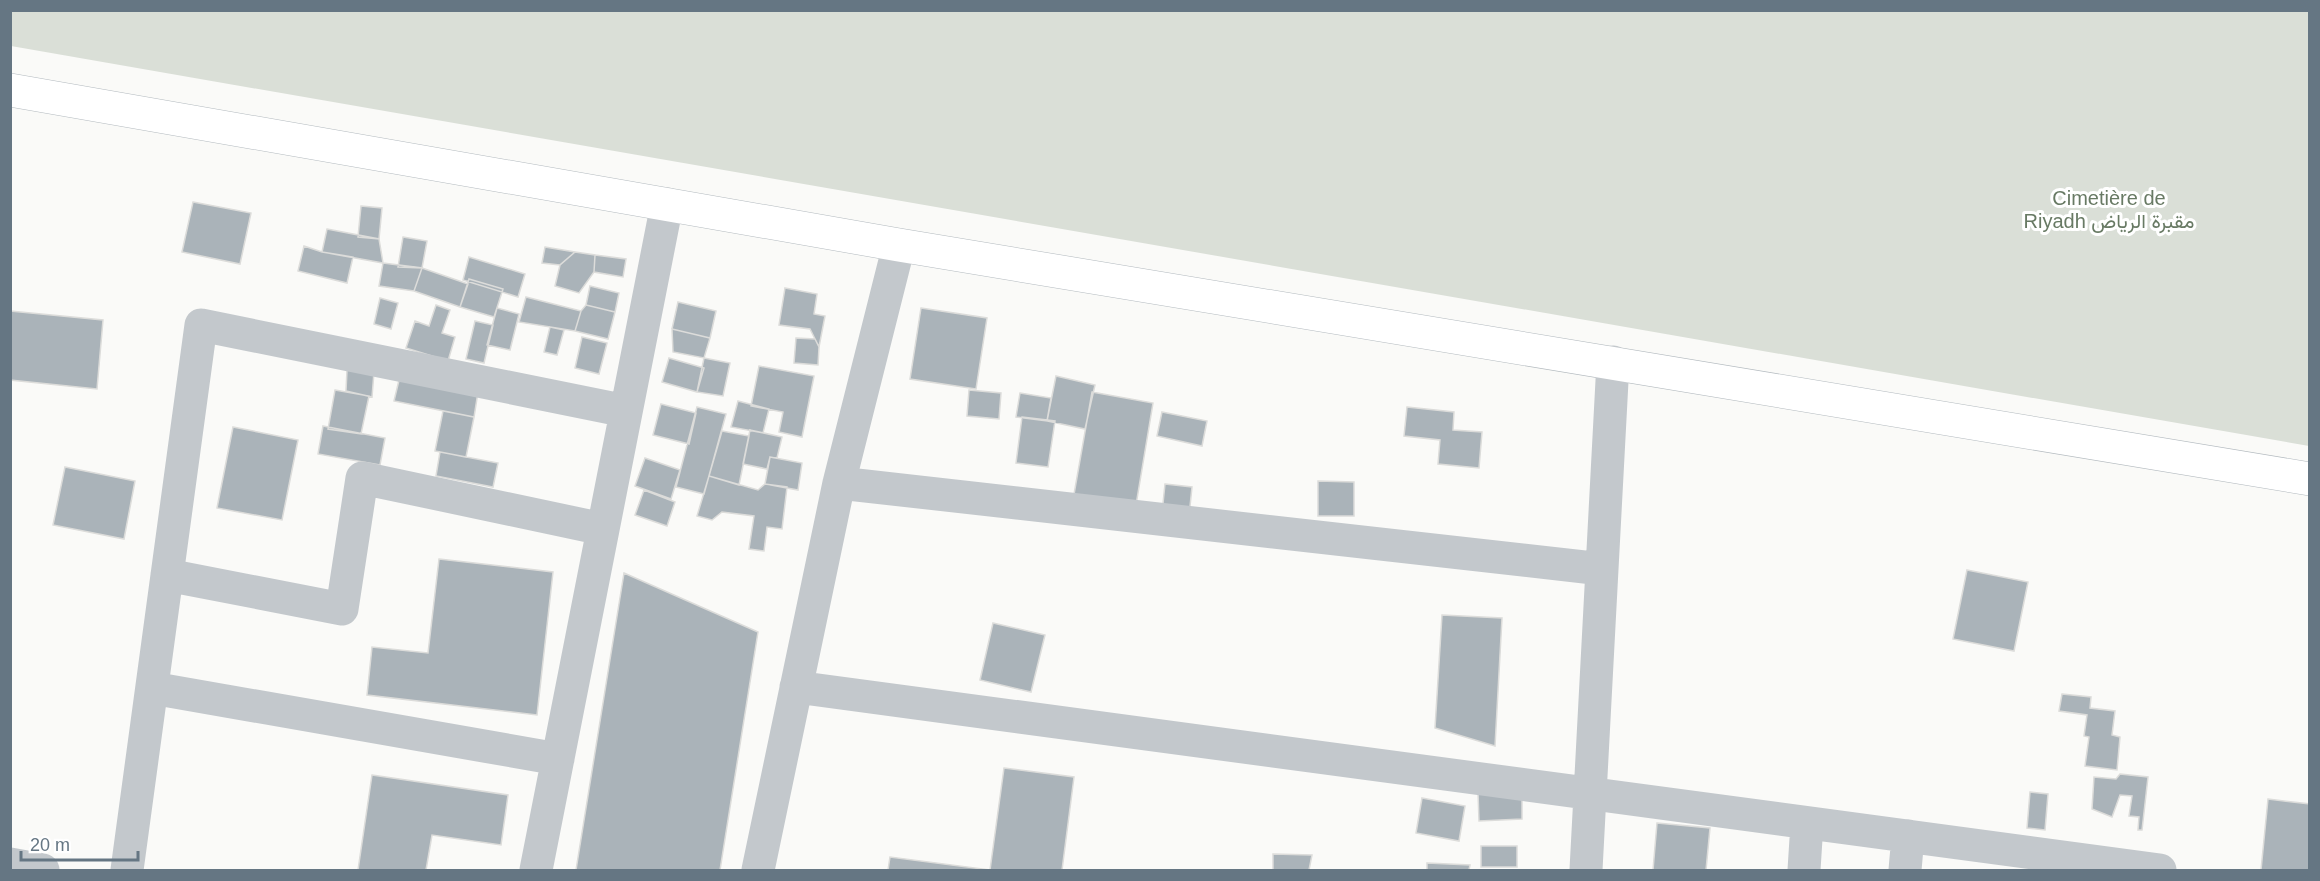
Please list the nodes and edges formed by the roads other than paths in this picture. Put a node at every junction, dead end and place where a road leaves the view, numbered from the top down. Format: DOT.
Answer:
graph roads {
  1 [pos="10,90"];
  2 [pos="667,204"];
  3 [pos="899,245"];
  4 [pos="1613,362"];
  5 [pos="626,411"];
  6 [pos="2310,479"];
  7 [pos="839,483"];
  8 [pos="603,529"];
  9 [pos="1602,569"];
  10 [pos="167,575"];
  11 [pos="796,687"];
  12 [pos="152,688"];
  13 [pos="558,759"];
  14 [pos="1590,793"];
  15 [pos="1807,823"];
  16 [pos="1908,836"];
  17 [pos="10,864"];
  18 [pos="43,870"];
  19 [pos="127,870"];
  20 [pos="536,870"];
  21 [pos="758,870"];
  22 [pos="1586,870"];
  23 [pos="1804,870"];
  24 [pos="1905,870"];
  25 [pos="2160,870"];
  1 -- 2 [label="street"];
  2 -- 3 [label="street"];
  2 -- 5 [label="street"];
  3 -- 4 [label="street"];
  3 -- 7 [label="street"];
  4 -- 6 [label="street"];
  4 -- 9 [label="street"];
  5 -- 8 [label="street"];
  5 -- 10 [label="street"];
  7 -- 9 [label="street"];
  7 -- 11 [label="street"];
  8 -- 10 [label="street"];
  8 -- 13 [label="street"];
  9 -- 14 [label="street"];
  10 -- 12 [label="street"];
  11 -- 14 [label="street"];
  11 -- 21 [label="street"];
  12 -- 13 [label="street"];
  12 -- 19 [label="street"];
  13 -- 20 [label="street"];
  14 -- 15 [label="street"];
  14 -- 22 [label="street"];
  15 -- 16 [label="street"];
  15 -- 23 [label="street"];
  16 -- 24 [label="street"];
  16 -- 25 [label="street"];
  17 -- 18 [label="street"];
}
